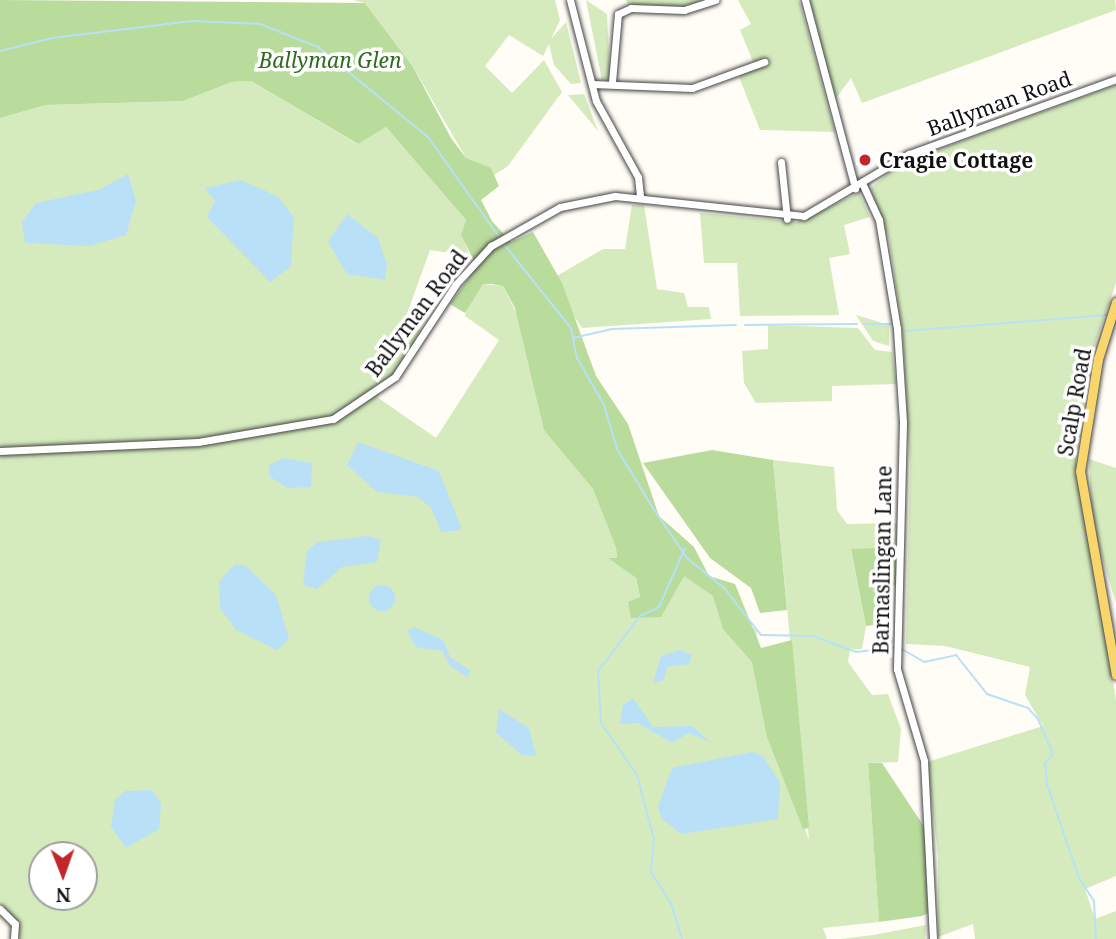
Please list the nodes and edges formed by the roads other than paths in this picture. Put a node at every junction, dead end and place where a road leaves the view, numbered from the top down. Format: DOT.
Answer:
graph roads {
  1 [pos="570,0"];
  2 [pos="715,0"];
  3 [pos="805,0"];
  4 [pos="764,62"];
  5 [pos="1116,79"];
  6 [pos="612,82"];
  7 [pos="592,84"];
  8 [pos="781,162"];
  9 [pos="862,183"];
  10 [pos="855,188"];
  11 [pos="640,197"];
  12 [pos="787,219"];
  13 [pos="1116,302"];
  14 [pos="0,451"];
  15 [pos="1116,675"];
  16 [pos="0,909"];
  17 [pos="14,939"];
  18 [pos="933,939"];
  1 -- 7 [label="street"];
  2 -- 6 [label="street"];
  3 -- 10 [label="street"];
  4 -- 6 [label="street"];
  5 -- 9 [label="street, Ballyman Road"];
  6 -- 7 [label="street"];
  7 -- 11 [label="street"];
  8 -- 12 [label="street"];
  9 -- 10 [label="street, Ballyman Road"];
  9 -- 18 [label="street, Barnaslingan Lane"];
  10 -- 12 [label="street, Ballyman Road"];
  11 -- 12 [label="street, Ballyman Road"];
  11 -- 14 [label="street, Ballyman Road"];
  13 -- 15 [label="main road, Scalp Road"];
  16 -- 17 [label="street"];
}
